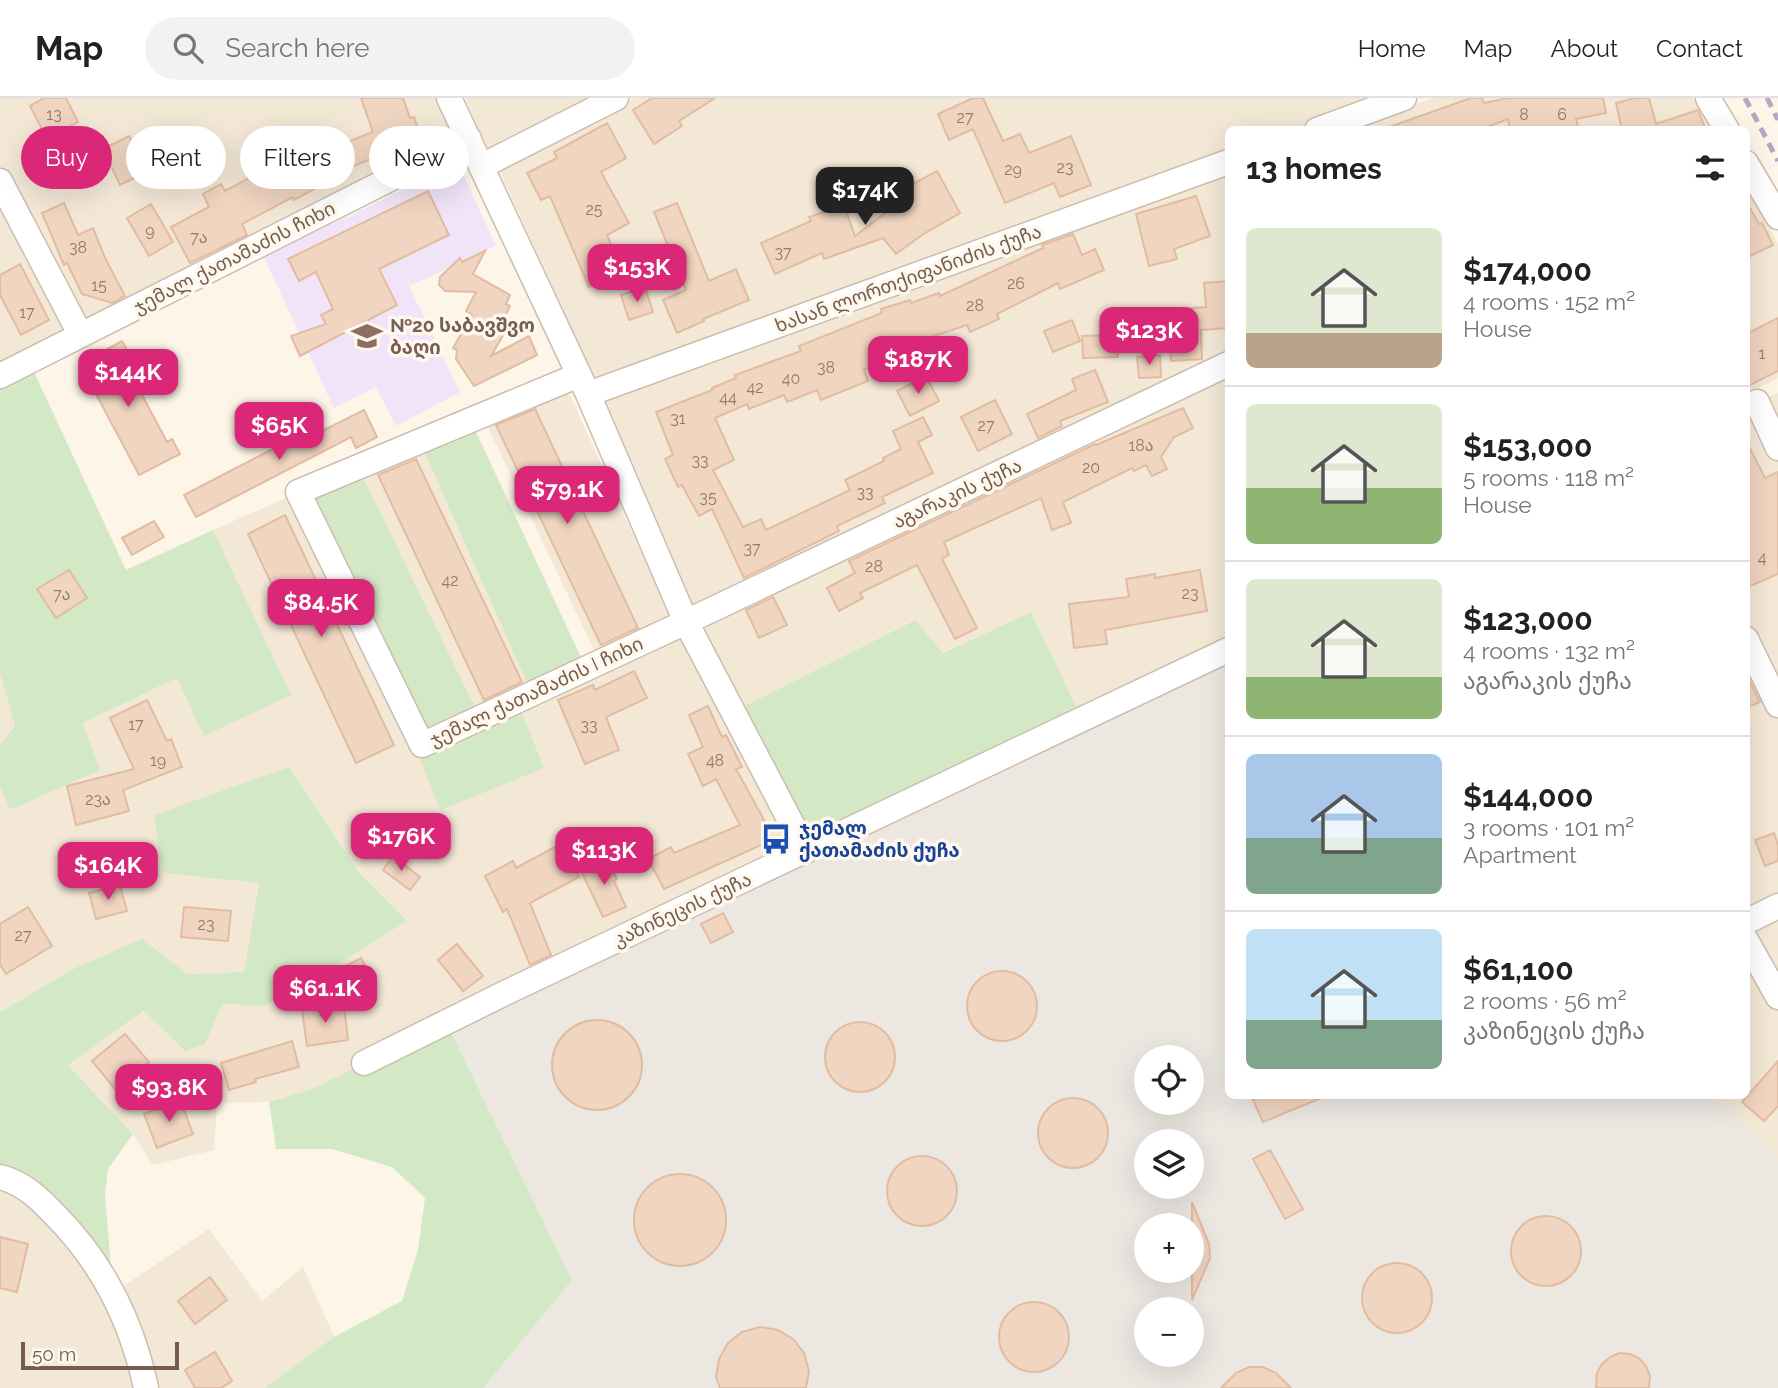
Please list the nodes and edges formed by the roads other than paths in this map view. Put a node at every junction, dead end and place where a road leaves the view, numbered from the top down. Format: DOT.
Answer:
graph roads {
  1 [pos="449,98"];
  2 [pos="616,98"];
  3 [pos="1404,98"];
  4 [pos="1708,98"];
  5 [pos="463,126"];
  6 [pos="1328,126"];
  7 [pos="1725,126"];
  8 [pos="469,139"];
  9 [pos="1225,163"];
  10 [pos="482,166"];
  11 [pos="1750,170"];
  12 [pos="0,181"];
  13 [pos="369,189"];
  14 [pos="1778,217"];
  15 [pos="80,334"];
  16 [pos="1225,365"];
  17 [pos="0,376"];
  18 [pos="584,385"];
  19 [pos="1760,401"];
  20 [pos="1778,448"];
  21 [pos="686,622"];
  22 [pos="1750,647"];
  23 [pos="1225,651"];
  24 [pos="1778,705"];
  25 [pos="806,851"];
  26 [pos="1778,906"];
  27 [pos="1750,920"];
  28 [pos="1750,947"];
  29 [pos="1778,997"];
  30 [pos="365,1063"];
  31 [pos="0,1177"];
  32 [pos="146,1388"];
  1 -- 5 [label="street"];
  2 -- 10 [label="street"];
  3 -- 6 [label="street"];
  4 -- 7 [label="street"];
  8 -- 10 [label="street"];
  9 -- 18 [label="street, ხასან ლორთქიფანიძის ქუჩა"];
  10 -- 18 [label="street"];
  11 -- 14 [label="street"];
  12 -- 15 [label="street"];
  13 -- 15 [label="street, ჯემალ ქათამაძის ჩიხი"];
  15 -- 17 [label="street, ჯემალ ქათამაძის ჩიხი"];
  16 -- 21 [label="street, აგარაკის ქუჩა"];
  18 -- 21 [label="street"];
  18 -- 21 [label="street, ჯემალ ქათამაძის I ჩიხი"];
  19 -- 20 [label="street"];
  21 -- 25 [label="street"];
  22 -- 24 [label="street"];
  23 -- 25 [label="street, კაზინეცის ქუჩა"];
  25 -- 30 [label="street, კაზინეცის ქუჩა"];
  26 -- 27 [label="street"];
  28 -- 29 [label="street"];
  31 -- 32 [label="street"];
}
